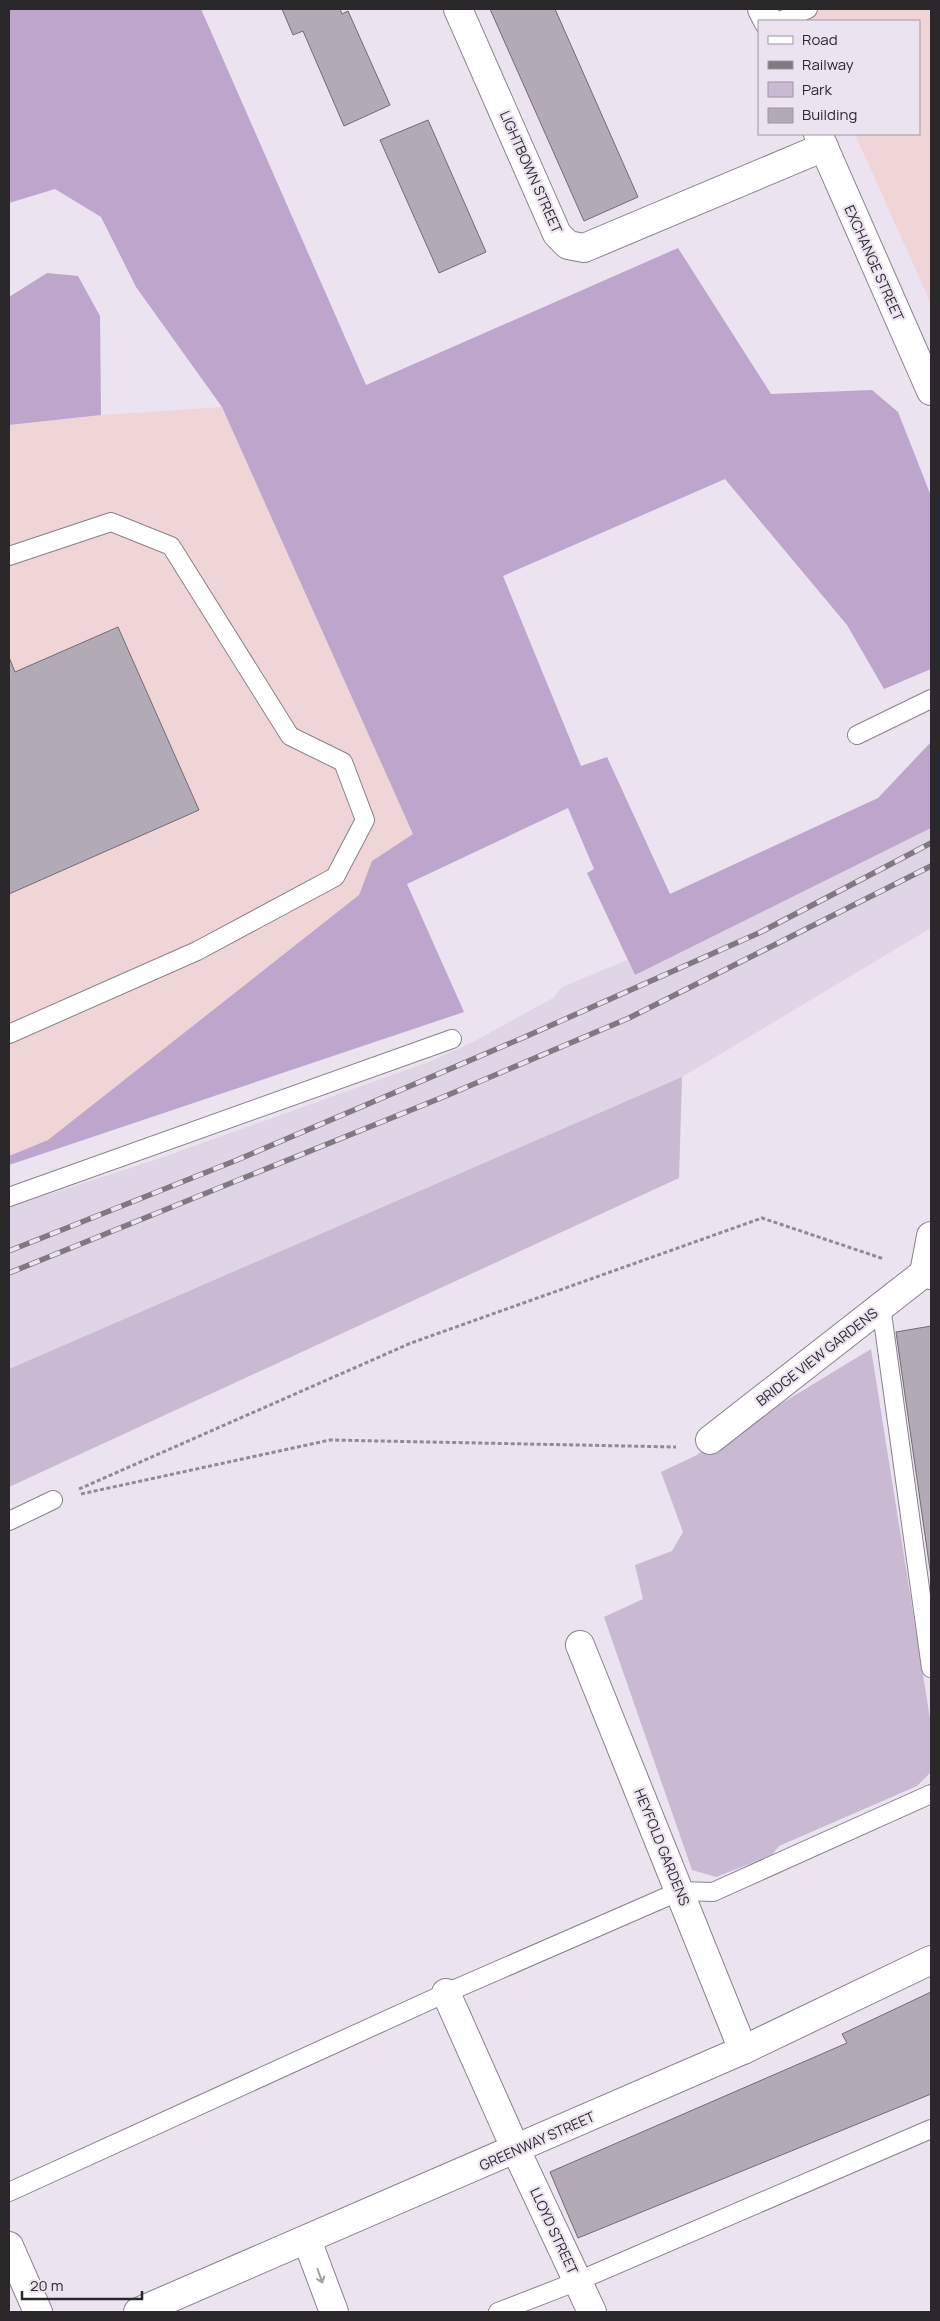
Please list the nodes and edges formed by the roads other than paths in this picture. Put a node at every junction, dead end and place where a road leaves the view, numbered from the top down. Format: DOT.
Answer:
graph roads {
  1 [pos="458,9"];
  2 [pos="808,9"];
  3 [pos="782,20"];
  4 [pos="821,141"];
  5 [pos="931,391"];
  6 [pos="9,556"];
  7 [pos="931,699"];
  8 [pos="857,735"];
  9 [pos="9,1034"];
  10 [pos="452,1039"];
  11 [pos="9,1197"];
  12 [pos="931,1236"];
  13 [pos="928,1274"];
  14 [pos="881,1306"];
  15 [pos="710,1440"];
  16 [pos="54,1500"];
  17 [pos="9,1521"];
  18 [pos="580,1645"];
  19 [pos="931,1668"];
  20 [pos="931,1794"];
  21 [pos="680,1891"];
  22 [pos="931,1960"];
  23 [pos="446,1993"];
  24 [pos="743,2050"];
  25 [pos="931,2129"];
  26 [pos="516,2150"];
  27 [pos="9,2192"];
  28 [pos="307,2240"];
  29 [pos="9,2246"];
  30 [pos="578,2281"];
  31 [pos="38,2312"];
  32 [pos="138,2312"];
  33 [pos="334,2312"];
  34 [pos="498,2312"];
  35 [pos="592,2312"];
  1 -- 4 [label="street, LIGHTBOWN STREET"];
  2 -- 3 [label="lane"];
  4 -- 5 [label="street, EXCHANGE STREET"];
  6 -- 9 [label="lane"];
  7 -- 8 [label="lane"];
  10 -- 11 [label="lane"];
  12 -- 13 [label="street"];
  13 -- 14 [label="street, BRIDGE VIEW GARDENS"];
  14 -- 15 [label="street, BRIDGE VIEW GARDENS"];
  14 -- 19 [label="lane"];
  16 -- 17 [label="lane"];
  18 -- 21 [label="street, HEYFOLD GARDENS"];
  20 -- 21 [label="lane"];
  21 -- 23 [label="lane"];
  21 -- 24 [label="street, HEYFOLD GARDENS"];
  22 -- 24 [label="street, GREENWAY STREET"];
  23 -- 26 [label="street, LLOYD STREET"];
  23 -- 27 [label="lane"];
  24 -- 26 [label="street, GREENWAY STREET"];
  25 -- 30 [label="lane"];
  26 -- 28 [label="street, GREENWAY STREET"];
  26 -- 30 [label="street, LLOYD STREET"];
  28 -- 32 [label="street, GREENWAY STREET"];
  28 -- 33 [label="street, one-way"];
  29 -- 31 [label="street"];
  30 -- 34 [label="lane"];
  30 -- 35 [label="street, LLOYD STREET"];
}
